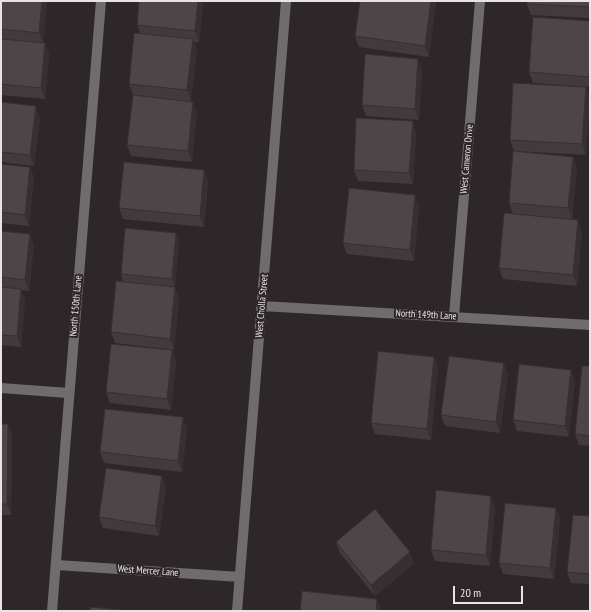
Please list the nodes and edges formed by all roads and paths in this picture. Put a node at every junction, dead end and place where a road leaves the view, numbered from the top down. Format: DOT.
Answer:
graph roads {
  1 [pos="101,1"];
  2 [pos="286,1"];
  3 [pos="480,1"];
  4 [pos="262,306"];
  5 [pos="454,316"];
  6 [pos="590,325"];
  7 [pos="1,388"];
  8 [pos="68,393"];
  9 [pos="57,565"];
  10 [pos="240,577"];
  11 [pos="52,611"];
  12 [pos="237,611"];
  1 -- 8 [label="street, North 150th Lane"];
  2 -- 4 [label="street, West Cholla Street"];
  3 -- 5 [label="street, West Cameron Drive"];
  4 -- 5 [label="street, North 149th Lane"];
  4 -- 10 [label="street, West Cholla Street"];
  5 -- 6 [label="street, North 149th Lane"];
  7 -- 8 [label="street"];
  8 -- 9 [label="street, North 150th Lane"];
  9 -- 10 [label="street, West Mercer Lane"];
  9 -- 11 [label="street, North 150th Lane"];
  10 -- 12 [label="street, West Cholla Street"];
}
